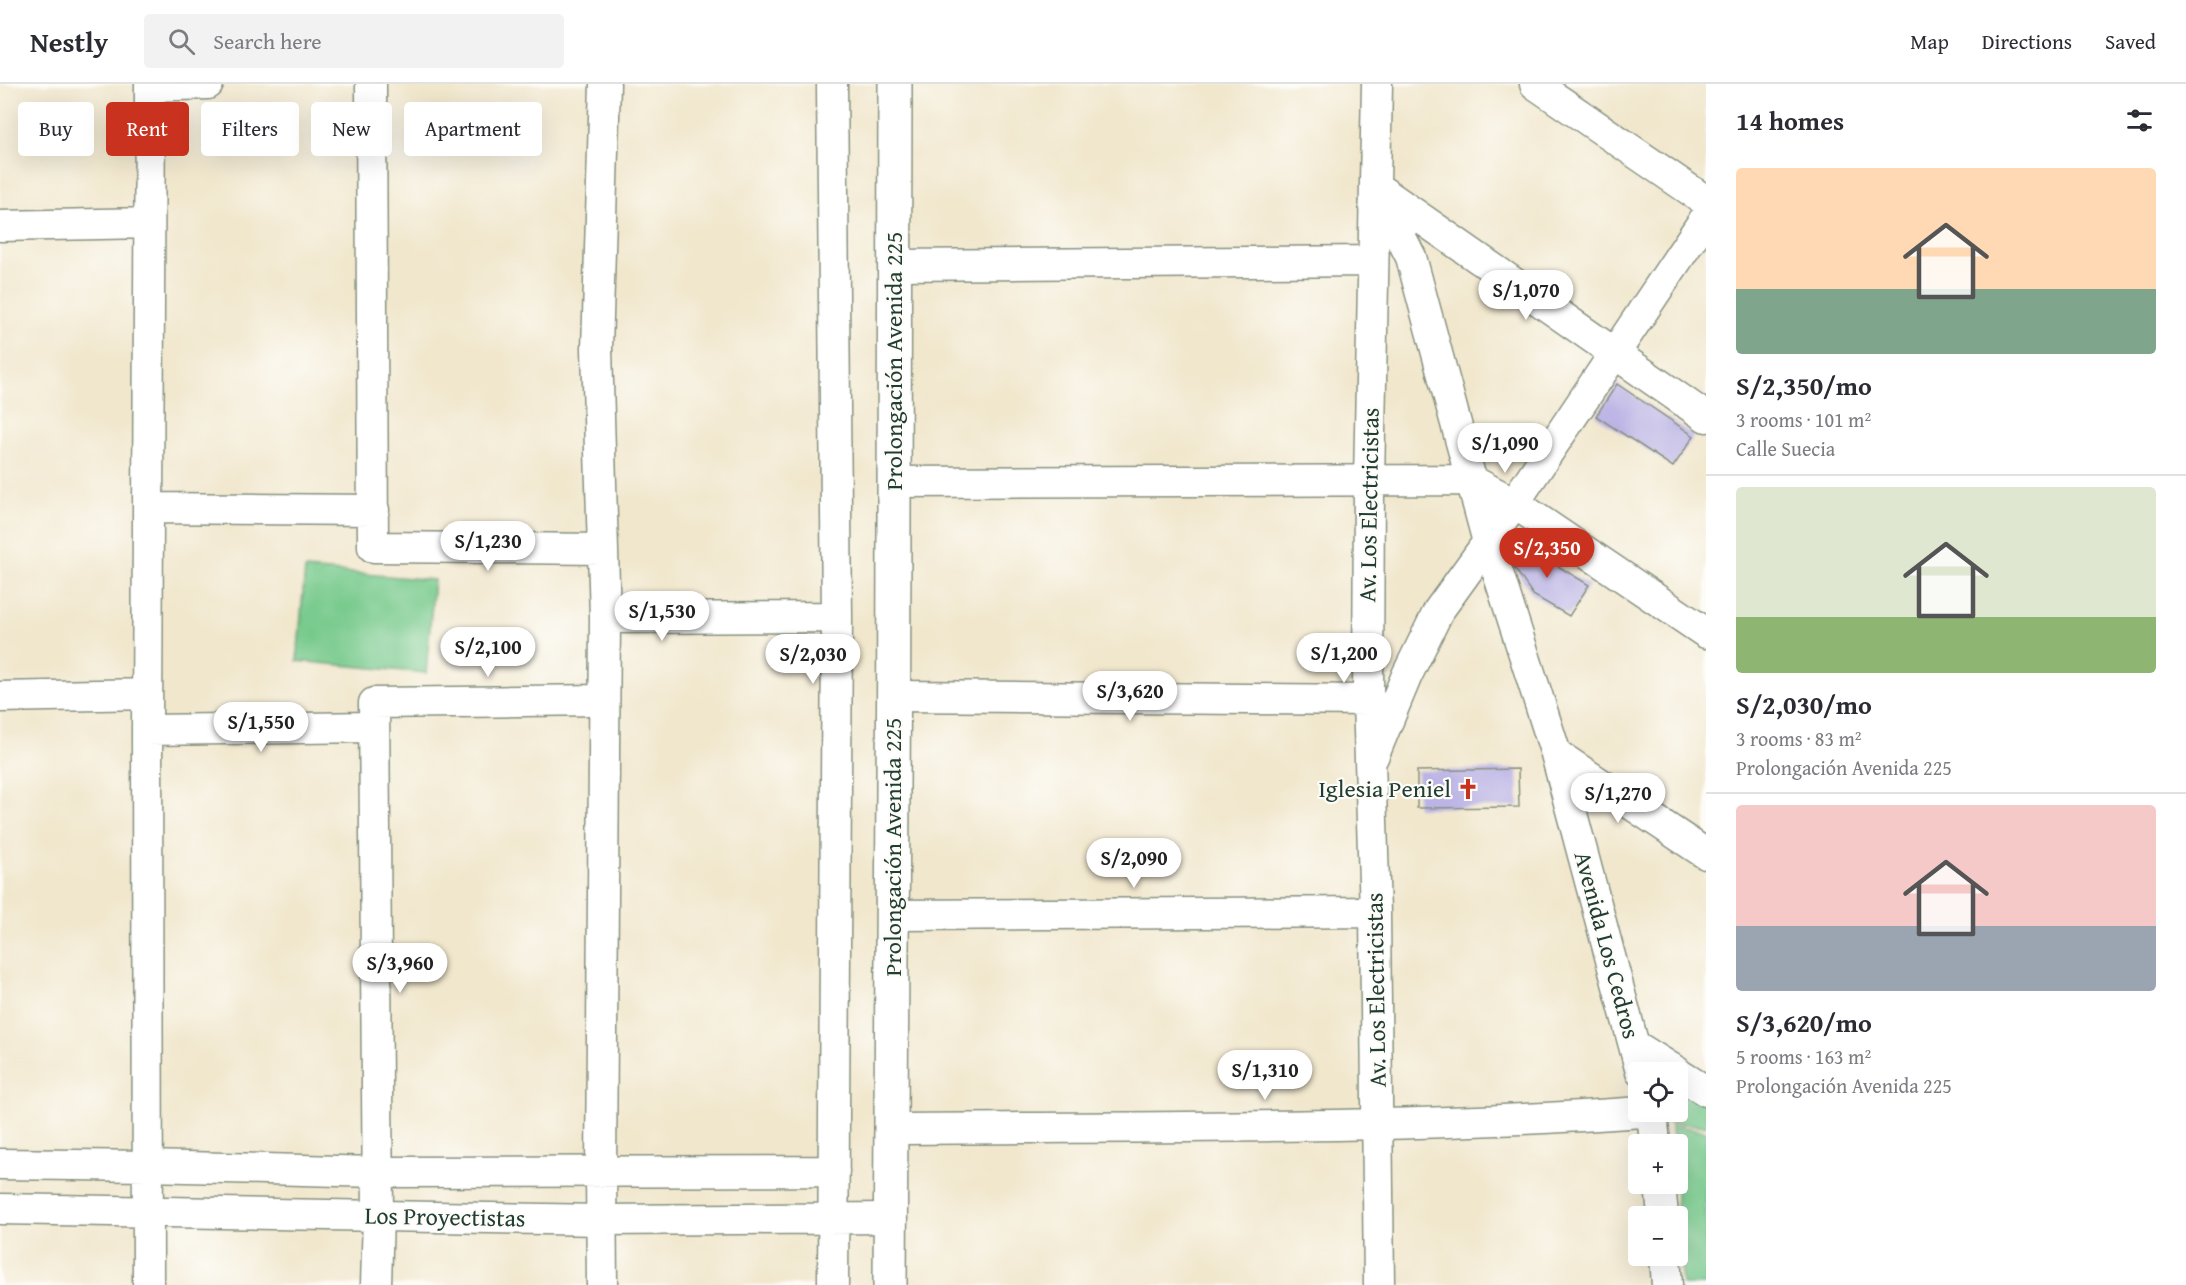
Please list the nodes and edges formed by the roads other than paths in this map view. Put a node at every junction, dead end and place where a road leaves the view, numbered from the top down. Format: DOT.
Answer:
graph roads {
  1 [pos="208,84"];
  2 [pos="371,84"];
  3 [pos="605,84"];
  4 [pos="832,84"];
  5 [pos="895,84"];
  6 [pos="1377,84"];
  7 [pos="1535,84"];
  8 [pos="150,85"];
  9 [pos="1374,185"];
  10 [pos="1706,201"];
  11 [pos="1706,217"];
  12 [pos="149,223"];
  13 [pos="0,226"];
  14 [pos="1373,261"];
  15 [pos="894,265"];
  16 [pos="1614,354"];
  17 [pos="1706,417"];
  18 [pos="1471,480"];
  19 [pos="1369,481"];
  20 [pos="893,482"];
  21 [pos="1514,503"];
  22 [pos="148,508"];
  23 [pos="374,510"];
  24 [pos="1488,542"];
  25 [pos="603,549"];
  26 [pos="837,617"];
  27 [pos="605,618"];
  28 [pos="1706,633"];
  29 [pos="147,694"];
  30 [pos="893,696"];
  31 [pos="0,697"];
  32 [pos="603,700"];
  33 [pos="1368,700"];
  34 [pos="374,727"];
  35 [pos="147,730"];
  36 [pos="1556,754"];
  37 [pos="1370,766"];
  38 [pos="1706,854"];
  39 [pos="1375,912"];
  40 [pos="894,915"];
  41 [pos="1638,1059"];
  42 [pos="1688,1080"];
  43 [pos="1706,1091"];
  44 [pos="1628,1113"];
  45 [pos="1378,1124"];
  46 [pos="890,1129"];
  47 [pos="0,1164"];
  48 [pos="148,1166"];
  49 [pos="600,1172"];
  50 [pos="834,1172"];
  51 [pos="376,1173"];
  52 [pos="0,1209"];
  53 [pos="148,1212"];
  54 [pos="378,1216"];
  55 [pos="833,1218"];
  56 [pos="891,1218"];
  57 [pos="602,1220"];
  58 [pos="1666,1266"];
  59 [pos="148,1285"];
  60 [pos="376,1285"];
  61 [pos="602,1285"];
  62 [pos="833,1285"];
  63 [pos="890,1285"];
  64 [pos="1379,1285"];
  65 [pos="1667,1285"];
  1 -- 8 [label="street"];
  2 -- 23 [label="street"];
  3 -- 25 [label="street"];
  4 -- 26 [label="street"];
  5 -- 15 [label="main road, Prolongación Avenida 225"];
  6 -- 9 [label="street, Av. Los Electricistas"];
  7 -- 10 [label="street"];
  8 -- 12 [label="street"];
  9 -- 14 [label="street, Av. Los Electricistas"];
  9 -- 16 [label="street"];
  9 -- 18 [label="street, Avenida Los Cedros"];
  11 -- 16 [label="street"];
  12 -- 13 [label="street"];
  12 -- 22 [label="street"];
  14 -- 15 [label="street"];
  14 -- 19 [label="street, Av. Los Electricistas"];
  15 -- 20 [label="main road, Prolongación Avenida 225"];
  16 -- 17 [label="street"];
  16 -- 21 [label="street"];
  18 -- 19 [label="street"];
  18 -- 21 [label="street"];
  18 -- 24 [label="street, Avenida Los Cedros"];
  19 -- 20 [label="street"];
  19 -- 33 [label="street, Av. Los Electricistas"];
  20 -- 30 [label="main road, Prolongación Avenida 225"];
  21 -- 24 [label="street"];
  21 -- 28 [label="street"];
  22 -- 23 [label="street"];
  22 -- 29 [label="street"];
  23 -- 25 [label="street"];
  24 -- 36 [label="street, Avenida Los Cedros"];
  24 -- 37 [label="street"];
  25 -- 27 [label="street"];
  26 -- 27 [label="street"];
  26 -- 50 [label="street"];
  27 -- 32 [label="street"];
  29 -- 31 [label="street"];
  29 -- 35 [label="street"];
  30 -- 33 [label="street"];
  30 -- 40 [label="main road, Prolongación Avenida 225"];
  32 -- 34 [label="street"];
  32 -- 49 [label="street"];
  33 -- 37 [label="street, Av. Los Electricistas"];
  34 -- 35 [label="street"];
  34 -- 51 [label="street"];
  35 -- 48 [label="street"];
  36 -- 38 [label="street"];
  36 -- 41 [label="street, Avenida Los Cedros"];
  37 -- 39 [label="street, Av. Los Electricistas"];
  39 -- 40 [label="street"];
  39 -- 45 [label="street, Av. Los Electricistas"];
  40 -- 46 [label="main road, Prolongación Avenida 225"];
  42 -- 43 [label="street"];
  44 -- 45 [label="street"];
  45 -- 46 [label="street"];
  45 -- 64 [label="street, Av. Los Electricistas"];
  46 -- 56 [label="main road, Prolongación Avenida 225"];
  47 -- 48 [label="street"];
  48 -- 51 [label="street"];
  48 -- 53 [label="street"];
  49 -- 50 [label="street"];
  49 -- 51 [label="street"];
  49 -- 57 [label="street"];
  50 -- 55 [label="street"];
  51 -- 54 [label="street"];
  52 -- 53 [label="street, Los Proyectistas"];
  53 -- 54 [label="street, Los Proyectistas"];
  53 -- 59 [label="street"];
  54 -- 57 [label="street, Los Proyectistas"];
  54 -- 60 [label="street"];
  55 -- 56 [label="street, Los Proyectistas"];
  55 -- 57 [label="street, Los Proyectistas"];
  55 -- 62 [label="street"];
  56 -- 63 [label="main road, Prolongación Avenida 225"];
  57 -- 61 [label="street"];
  58 -- 65 [label="street"];
}
